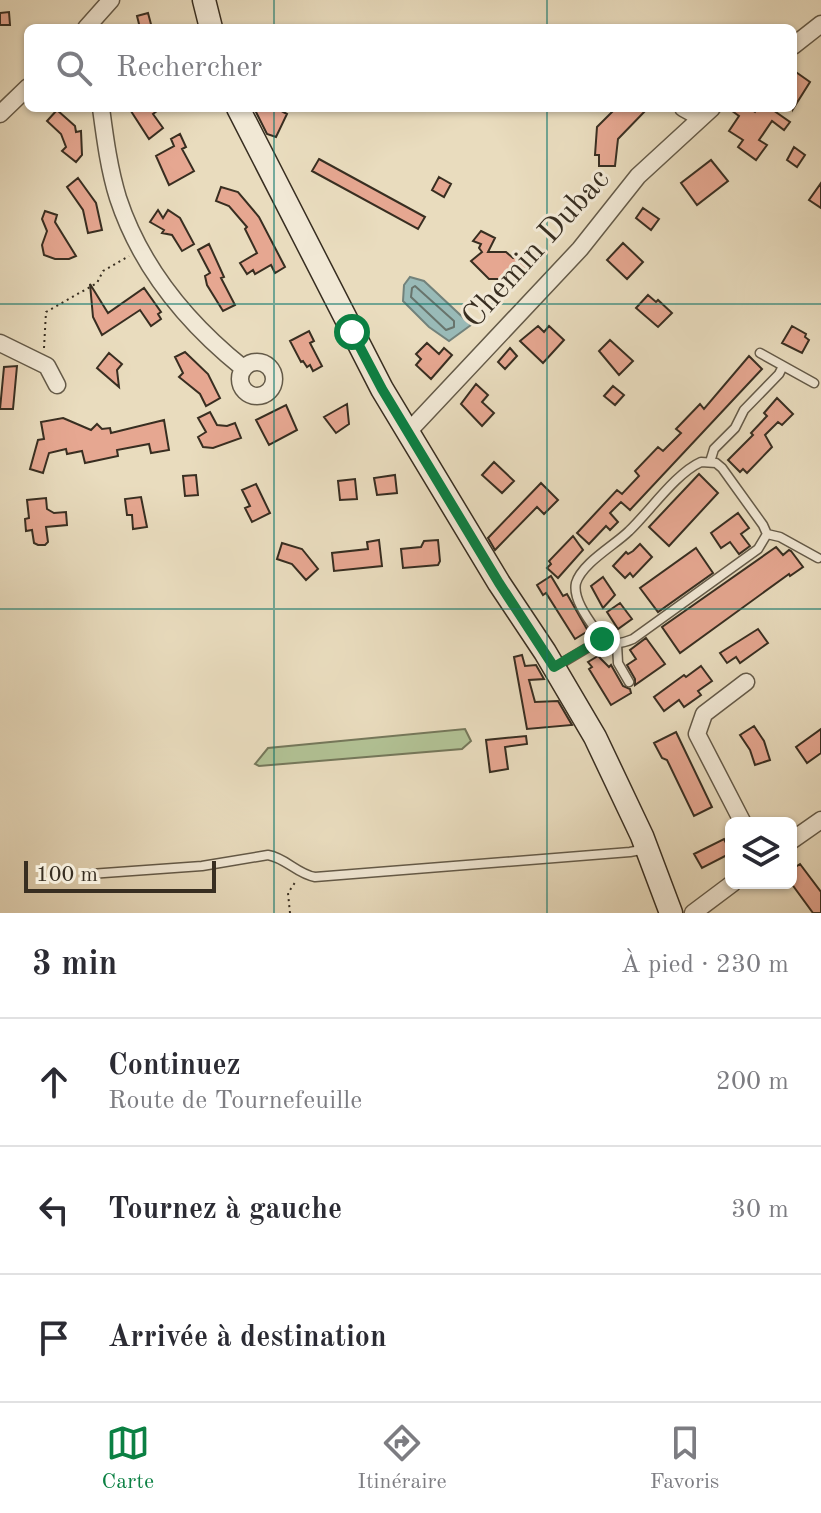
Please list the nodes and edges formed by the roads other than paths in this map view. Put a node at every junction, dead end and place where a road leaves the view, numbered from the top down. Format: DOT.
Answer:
graph roads {
  1 [pos="111,0"];
  2 [pos="204,0"];
  3 [pos="90,24"];
  4 [pos="210,24"];
  5 [pos="820,26"];
  6 [pos="797,43"];
  7 [pos="24,91"];
  8 [pos="102,112"];
  9 [pos="240,112"];
  10 [pos="706,113"];
  11 [pos="0,114"];
  12 [pos="0,343"];
  13 [pos="760,353"];
  14 [pos="783,366"];
  15 [pos="243,368"];
  16 [pos="814,383"];
  17 [pos="57,385"];
  18 [pos="408,432"];
  19 [pos="710,462"];
  20 [pos="767,534"];
  21 [pos="818,558"];
  22 [pos="602,639"];
  23 [pos="617,644"];
  24 [pos="554,667"];
  25 [pos="629,682"];
  26 [pos="746,682"];
  27 [pos="740,817"];
  28 [pos="821,820"];
  29 [pos="797,837"];
  30 [pos="647,849"];
  31 [pos="90,874"];
  32 [pos="725,889"];
  33 [pos="671,913"];
  34 [pos="693,913"];
  1 -- 3 [label="street"];
  2 -- 4 [label="street"];
  5 -- 6 [label="street"];
  7 -- 11 [label="street"];
  8 -- 15 [label="street"];
  9 -- 18 [label="street"];
  10 -- 18 [label="street, Chemin Dubac"];
  12 -- 17 [label="street"];
  13 -- 14 [label="lane"];
  14 -- 16 [label="lane"];
  14 -- 19 [label="lane"];
  18 -- 24 [label="street"];
  19 -- 20 [label="lane"];
  19 -- 22 [label="lane"];
  20 -- 21 [label="lane"];
  20 -- 23 [label="lane"];
  22 -- 23 [label="lane"];
  22 -- 24 [label="lane"];
  23 -- 25 [label="lane"];
  24 -- 30 [label="street"];
  26 -- 27 [label="street"];
  28 -- 29 [label="street"];
  30 -- 31 [label="lane"];
  30 -- 33 [label="street"];
  32 -- 34 [label="street"];
}
